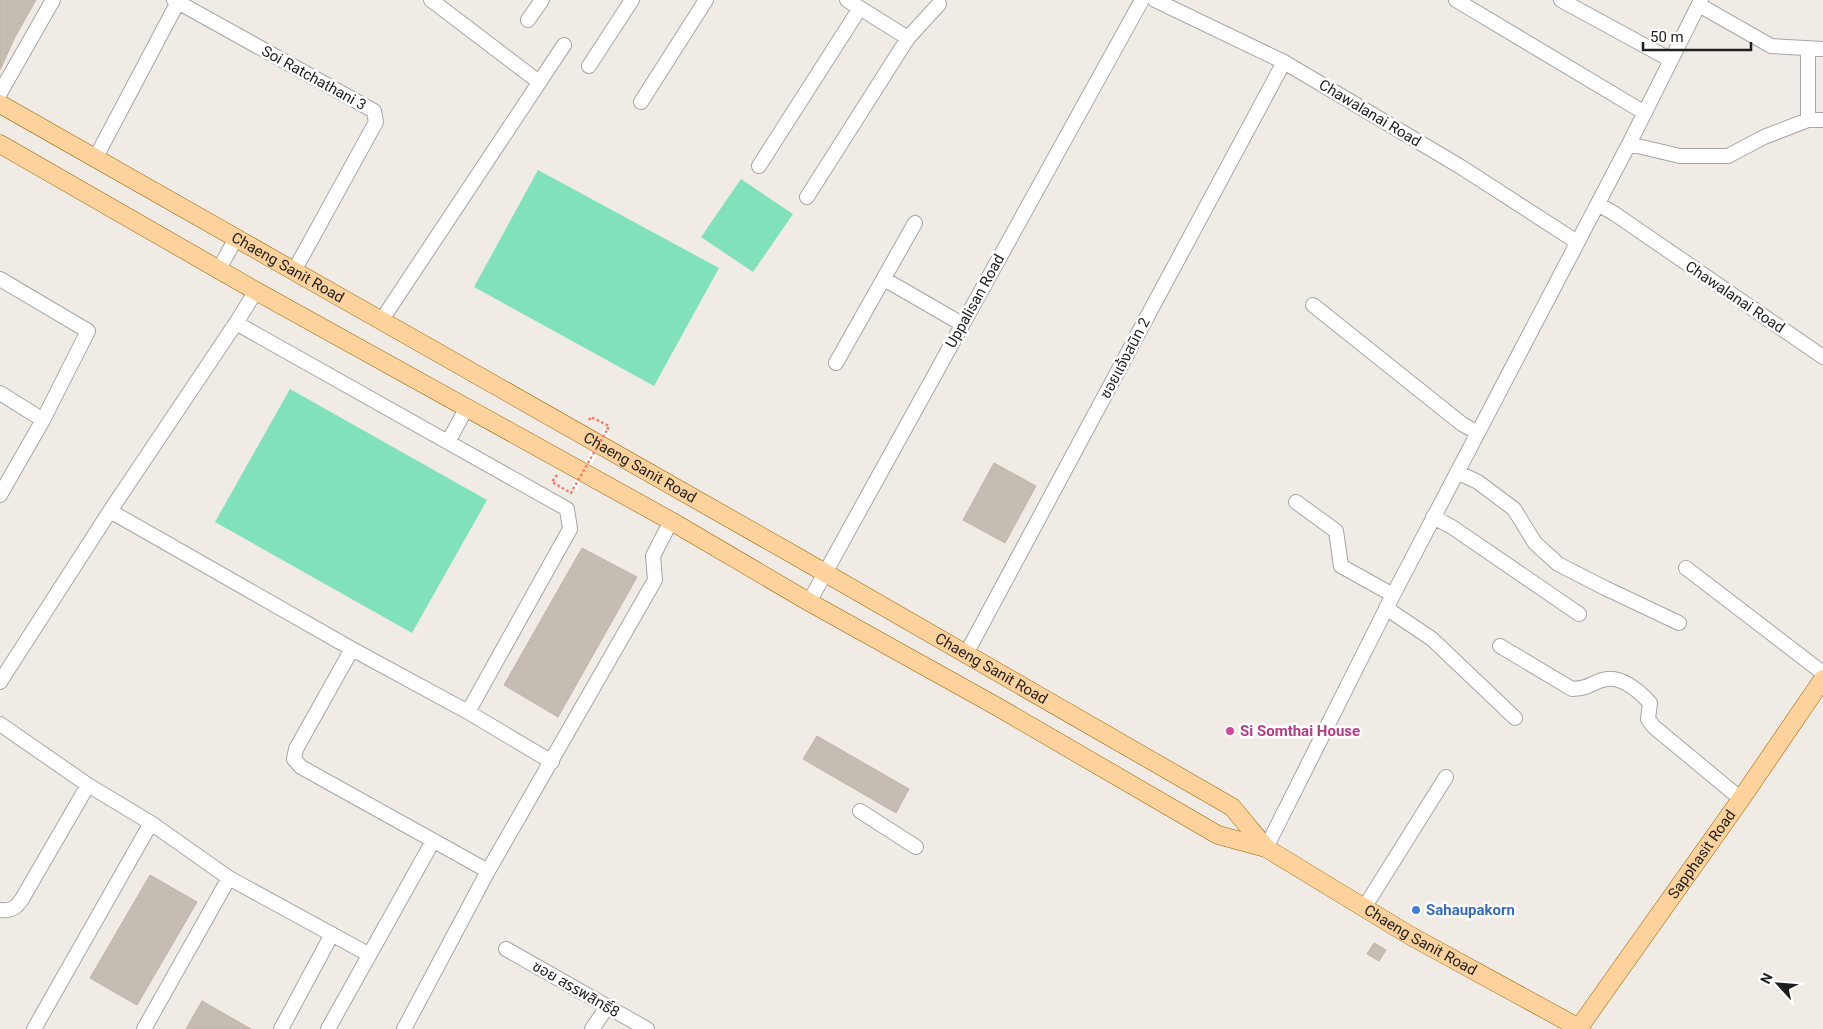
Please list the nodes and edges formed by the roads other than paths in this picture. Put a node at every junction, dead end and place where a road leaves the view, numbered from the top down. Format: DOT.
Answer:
graph roads {
  1 [pos="53,0"];
  2 [pos="431,0"];
  3 [pos="542,0"];
  4 [pos="632,0"];
  5 [pos="706,0"];
  6 [pos="847,0"];
  7 [pos="1142,0"];
  8 [pos="1155,0"];
  9 [pos="1456,0"];
  10 [pos="1561,0"];
  11 [pos="177,1"];
  12 [pos="1700,2"];
  13 [pos="939,4"];
  14 [pos="860,8"];
  15 [pos="528,20"];
  16 [pos="908,38"];
  17 [pos="564,45"];
  18 [pos="1808,48"];
  19 [pos="1823,49"];
  20 [pos="1671,60"];
  21 [pos="1284,62"];
  22 [pos="588,66"];
  23 [pos="539,82"];
  24 [pos="0,93"];
  25 [pos="641,102"];
  26 [pos="0,104"];
  27 [pos="1645,113"];
  28 [pos="1808,120"];
  29 [pos="1823,120"];
  30 [pos="0,144"];
  31 [pos="1629,144"];
  32 [pos="95,159"];
  33 [pos="759,166"];
  34 [pos="807,197"];
  35 [pos="1598,204"];
  36 [pos="915,222"];
  37 [pos="236,238"];
  38 [pos="1577,242"];
  39 [pos="219,269"];
  40 [pos="294,271"];
  41 [pos="0,279"];
  42 [pos="884,279"];
  43 [pos="256,290"];
  44 [pos="1312,305"];
  45 [pos="381,321"];
  46 [pos="236,323"];
  47 [pos="962,324"];
  48 [pos="1823,357"];
  49 [pos="836,363"];
  50 [pos="0,393"];
  51 [pos="466,408"];
  52 [pos="43,420"];
  53 [pos="1478,433"];
  54 [pos="448,442"];
  55 [pos="1457,472"];
  56 [pos="1,492"];
  57 [pos="1296,502"];
  58 [pos="110,511"];
  59 [pos="1433,517"];
  60 [pos="671,521"];
  61 [pos="1686,568"];
  62 [pos="825,573"];
  63 [pos="1390,601"];
  64 [pos="809,602"];
  65 [pos="1579,614"];
  66 [pos="1679,623"];
  67 [pos="1500,646"];
  68 [pos="352,649"];
  69 [pos="966,654"];
  70 [pos="1823,674"];
  71 [pos="1823,679"];
  72 [pos="0,682"];
  73 [pos="468,712"];
  74 [pos="1515,718"];
  75 [pos="0,724"];
  76 [pos="552,762"];
  77 [pos="1446,777"];
  78 [pos="88,785"];
  79 [pos="1741,799"];
  80 [pos="860,811"];
  81 [pos="151,823"];
  82 [pos="433,841"];
  83 [pos="916,847"];
  84 [pos="1266,848"];
  85 [pos="488,871"];
  86 [pos="229,878"];
  87 [pos="1364,908"];
  88 [pos="0,910"];
  89 [pos="332,934"];
  90 [pos="506,948"];
  91 [pos="368,954"];
  92 [pos="607,1007"];
  93 [pos="34,1029"];
  94 [pos="144,1029"];
  95 [pos="281,1029"];
  96 [pos="328,1029"];
  97 [pos="404,1029"];
  98 [pos="592,1029"];
  99 [pos="647,1029"];
  100 [pos="1579,1029"];
  1 -- 24 [label="street"];
  2 -- 23 [label="street"];
  3 -- 15 [label="street"];
  4 -- 22 [label="street"];
  5 -- 25 [label="street"];
  6 -- 14 [label="street"];
  7 -- 47 [label="street, Uppalisan Road"];
  8 -- 21 [label="street, Chawalanai Road"];
  9 -- 27 [label="street"];
  10 -- 20 [label="street"];
  11 -- 32 [label="street"];
  11 -- 40 [label="street, Soi Ratchathani 3"];
  12 -- 18 [label="street"];
  12 -- 20 [label="street"];
  13 -- 16 [label="street"];
  14 -- 16 [label="street"];
  14 -- 33 [label="street"];
  16 -- 34 [label="street"];
  17 -- 23 [label="street"];
  18 -- 19 [label="street"];
  18 -- 28 [label="street"];
  20 -- 27 [label="street"];
  21 -- 38 [label="street, Chawalanai Road"];
  21 -- 69 [label="street, ซอยแจ้งสนิท 2"];
  23 -- 45 [label="street"];
  26 -- 32 [label="main road, Chaeng Sanit Road"];
  27 -- 31 [label="street"];
  28 -- 29 [label="street"];
  28 -- 31 [label="street"];
  30 -- 39 [label="main road, Chaeng Sanit Road"];
  31 -- 35 [label="street"];
  32 -- 37 [label="main road, Chaeng Sanit Road"];
  35 -- 38 [label="street"];
  35 -- 48 [label="street, Chawalanai Road"];
  36 -- 42 [label="street"];
  37 -- 39 [label="street"];
  37 -- 40 [label="main road, Chaeng Sanit Road"];
  38 -- 53 [label="street"];
  39 -- 43 [label="main road, Chaeng Sanit Road"];
  40 -- 45 [label="main road, Chaeng Sanit Road"];
  41 -- 52 [label="street"];
  42 -- 47 [label="street"];
  42 -- 49 [label="street"];
  43 -- 46 [label="street"];
  43 -- 51 [label="main road, Chaeng Sanit Road"];
  44 -- 53 [label="street"];
  45 -- 62 [label="main road, Chaeng Sanit Road"];
  46 -- 54 [label="street"];
  46 -- 58 [label="street"];
  47 -- 62 [label="street, Uppalisan Road"];
  50 -- 52 [label="street"];
  51 -- 54 [label="street"];
  51 -- 60 [label="main road, Chaeng Sanit Road"];
  52 -- 56 [label="street"];
  53 -- 55 [label="street"];
  54 -- 73 [label="street"];
  55 -- 59 [label="street"];
  55 -- 66 [label="street"];
  57 -- 63 [label="street"];
  58 -- 68 [label="street"];
  58 -- 72 [label="street"];
  59 -- 63 [label="street"];
  59 -- 65 [label="street"];
  60 -- 64 [label="main road, Chaeng Sanit Road"];
  60 -- 76 [label="street"];
  61 -- 70 [label="street"];
  62 -- 64 [label="street, Uppalisan Road"];
  62 -- 69 [label="main road, Chaeng Sanit Road"];
  63 -- 74 [label="street"];
  63 -- 84 [label="street"];
  64 -- 84 [label="main road, Chaeng Sanit Road"];
  67 -- 79 [label="street"];
  68 -- 73 [label="street"];
  68 -- 82 [label="street"];
  69 -- 84 [label="main road, Chaeng Sanit Road"];
  71 -- 79 [label="main road, Sapphasit Road"];
  73 -- 76 [label="street"];
  75 -- 78 [label="street"];
  76 -- 85 [label="street"];
  77 -- 87 [label="street"];
  78 -- 81 [label="street"];
  78 -- 88 [label="street"];
  79 -- 100 [label="main road, Sapphasit Road"];
  80 -- 83 [label="street"];
  81 -- 86 [label="street"];
  81 -- 93 [label="street"];
  82 -- 85 [label="street"];
  82 -- 91 [label="street"];
  84 -- 87 [label="main road, Chaeng Sanit Road"];
  85 -- 97 [label="street"];
  86 -- 89 [label="street"];
  86 -- 94 [label="street"];
  87 -- 100 [label="main road, Chaeng Sanit Road"];
  89 -- 91 [label="street"];
  89 -- 95 [label="street"];
  90 -- 92 [label="street, ซอย สรรพสิทธิ์8"];
  91 -- 96 [label="street"];
  92 -- 98 [label="street"];
  92 -- 99 [label="street, ซอย สรรพสิทธิ์8"];
}
